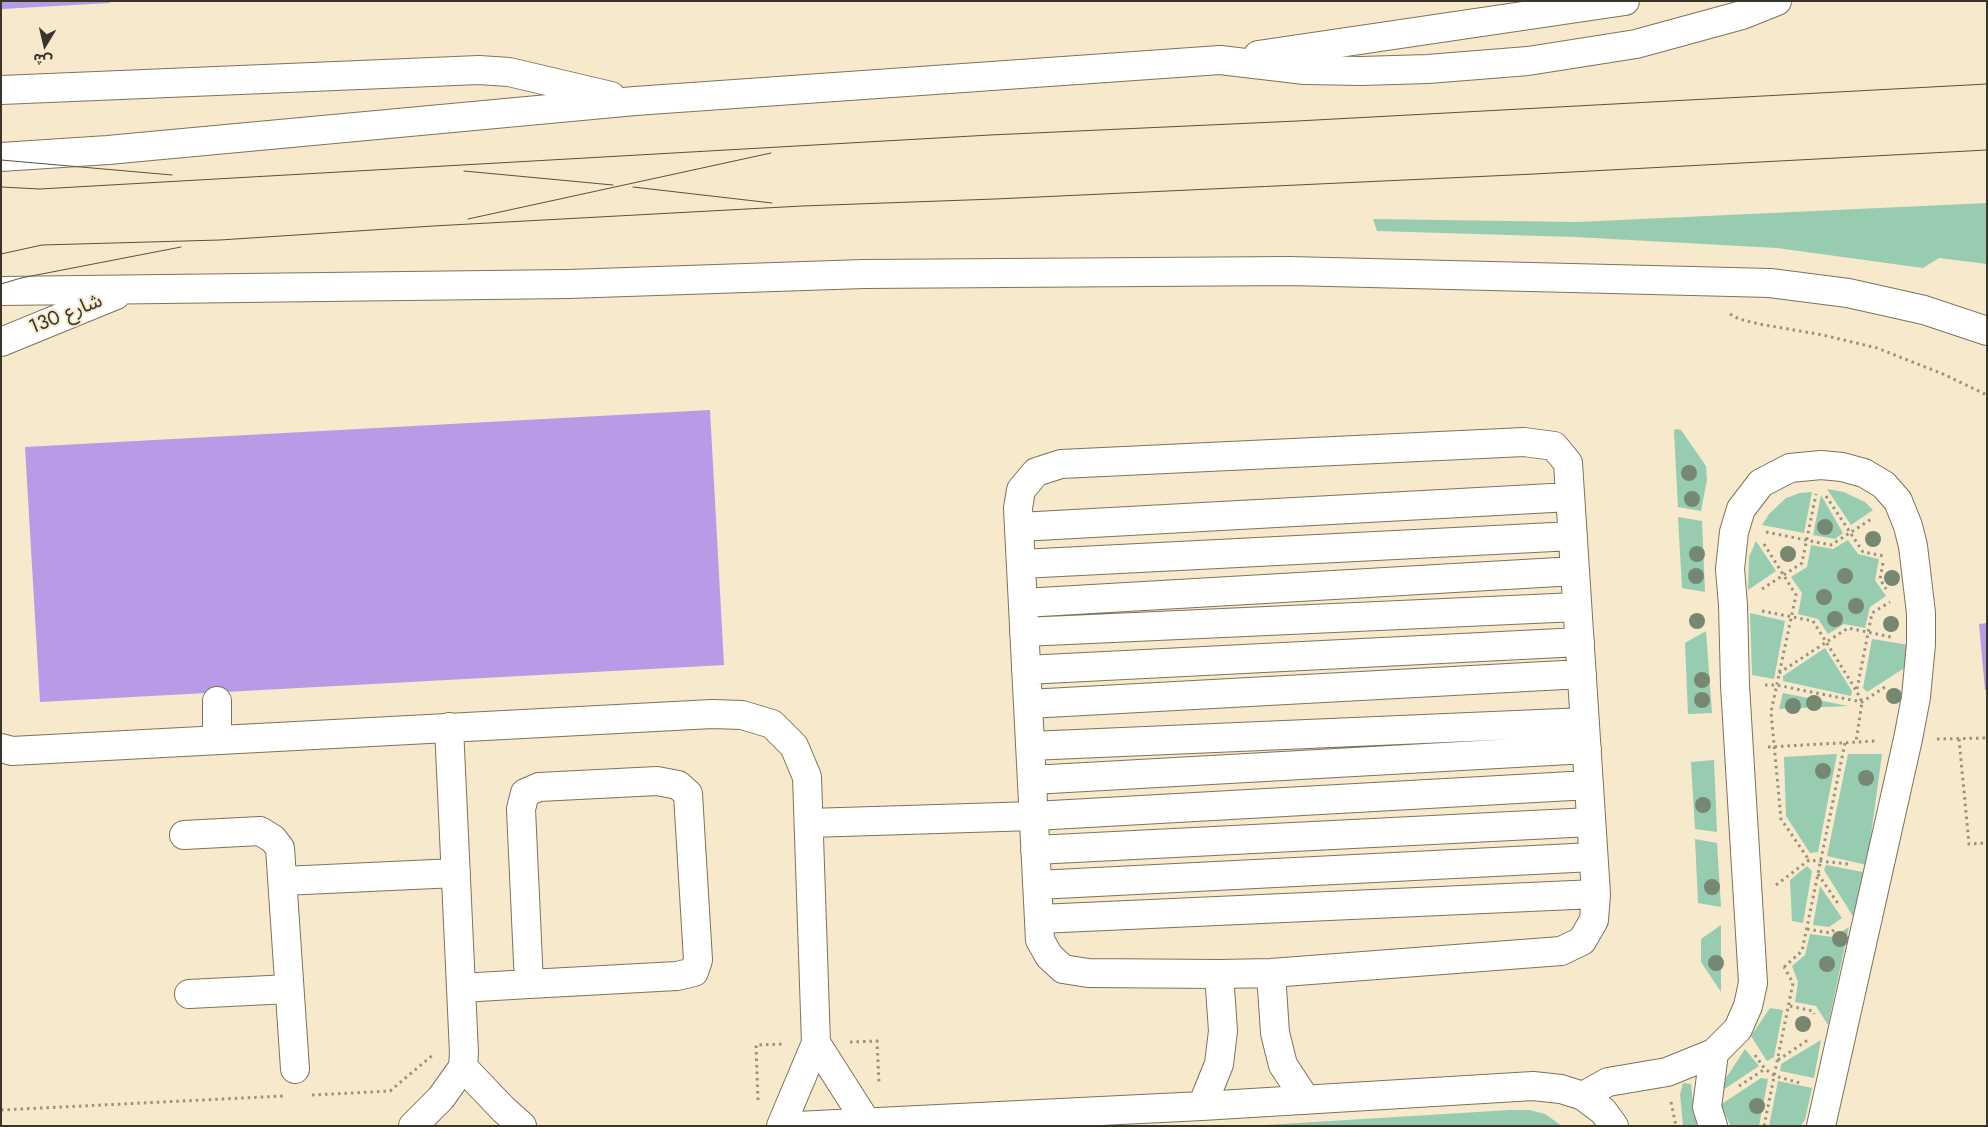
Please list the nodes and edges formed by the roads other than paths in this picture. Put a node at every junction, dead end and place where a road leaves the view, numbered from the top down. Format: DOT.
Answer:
graph roads {
  1 [pos="1625,1"];
  2 [pos="1778,1"];
  3 [pos="1220,60"];
  4 [pos="1,90"];
  5 [pos="634,101"];
  6 [pos="1,157"];
  7 [pos="131,289"];
  8 [pos="1,291"];
  9 [pos="1987,331"];
  10 [pos="1,342"];
  11 [pos="1570,498"];
  12 [pos="1019,527"];
  13 [pos="1573,536"];
  14 [pos="1021,564"];
  15 [pos="1575,571"];
  16 [pos="1023,603"];
  17 [pos="1577,607"];
  18 [pos="1024,632"];
  19 [pos="1580,642"];
  20 [pos="1026,670"];
  21 [pos="1582,674"];
  22 [pos="217,701"];
  23 [pos="1028,704"];
  24 [pos="1585,722"];
  25 [pos="449,727"];
  26 [pos="217,739"];
  27 [pos="1030,746"];
  28 [pos="1586,749"];
  29 [pos="5,751"];
  30 [pos="1032,780"];
  31 [pos="1589,785"];
  32 [pos="1034,816"];
  33 [pos="1591,822"];
  34 [pos="809,823"];
  35 [pos="184,835"];
  36 [pos="1036,850"];
  37 [pos="1593,857"];
  38 [pos="456,873"];
  39 [pos="284,881"];
  40 [pos="1037,884"];
  41 [pos="1596,894"];
  42 [pos="1039,919"];
  43 [pos="1271,973"];
  44 [pos="1219,974"];
  45 [pos="529,984"];
  46 [pos="460,988"];
  47 [pos="289,989"];
  48 [pos="189,994"];
  49 [pos="816,1043"];
  50 [pos="1714,1053"];
  51 [pos="463,1060"];
  52 [pos="295,1069"];
  53 [pos="1583,1096"];
  54 [pos="1306,1100"];
  55 [pos="1202,1106"];
  56 [pos="867,1123"];
  57 [pos="413,1126"];
  58 [pos="522,1126"];
  59 [pos="781,1126"];
  60 [pos="797,1126"];
  61 [pos="1614,1126"];
  62 [pos="1713,1126"];
  63 [pos="1821,1126"];
  1 -- 3 [label="main road"];
  2 -- 3 [label="main road"];
  3 -- 5 [label="main road"];
  4 -- 5 [label="main road"];
  5 -- 6 [label="main road"];
  7 -- 8 [label="main road"];
  7 -- 9 [label="main road"];
  7 -- 10 [label="main road, شارع 130"];
  11 -- 12 [label="main road"];
  11 -- 12 [label="main road"];
  11 -- 13 [label="main road"];
  12 -- 14 [label="main road"];
  13 -- 14 [label="main road"];
  13 -- 15 [label="main road"];
  14 -- 16 [label="main road"];
  15 -- 16 [label="main road"];
  15 -- 17 [label="main road"];
  16 -- 18 [label="main road"];
  17 -- 18 [label="main road"];
  17 -- 19 [label="main road"];
  18 -- 20 [label="main road"];
  19 -- 20 [label="main road"];
  19 -- 21 [label="main road"];
  20 -- 23 [label="main road"];
  21 -- 23 [label="main road"];
  21 -- 24 [label="main road"];
  22 -- 26 [label="main road"];
  23 -- 27 [label="main road"];
  24 -- 27 [label="main road"];
  24 -- 28 [label="main road"];
  25 -- 26 [label="main road"];
  25 -- 34 [label="main road"];
  25 -- 38 [label="main road"];
  26 -- 29 [label="main road"];
  27 -- 30 [label="main road"];
  28 -- 30 [label="main road"];
  28 -- 31 [label="main road"];
  30 -- 32 [label="main road"];
  31 -- 32 [label="main road"];
  31 -- 33 [label="main road"];
  32 -- 34 [label="main road"];
  32 -- 36 [label="main road"];
  33 -- 36 [label="main road"];
  33 -- 37 [label="main road"];
  34 -- 49 [label="main road"];
  35 -- 39 [label="main road"];
  36 -- 40 [label="main road"];
  37 -- 40 [label="main road"];
  37 -- 41 [label="main road"];
  38 -- 39 [label="main road"];
  38 -- 46 [label="main road"];
  39 -- 47 [label="main road"];
  40 -- 42 [label="main road"];
  41 -- 42 [label="main road"];
  41 -- 43 [label="main road"];
  42 -- 44 [label="main road"];
  43 -- 44 [label="main road"];
  43 -- 54 [label="main road"];
  44 -- 55 [label="main road"];
  45 -- 45 [label="main road"];
  45 -- 46 [label="main road"];
  46 -- 51 [label="main road"];
  47 -- 48 [label="main road"];
  47 -- 52 [label="main road"];
  49 -- 56 [label="main road"];
  49 -- 59 [label="main road"];
  50 -- 53 [label="main road"];
  50 -- 62 [label="main road"];
  50 -- 63 [label="main road"];
  51 -- 57 [label="main road"];
  51 -- 58 [label="main road"];
  53 -- 54 [label="main road"];
  53 -- 61 [label="main road"];
  54 -- 55 [label="main road"];
  55 -- 56 [label="main road"];
  56 -- 60 [label="main road"];
}
